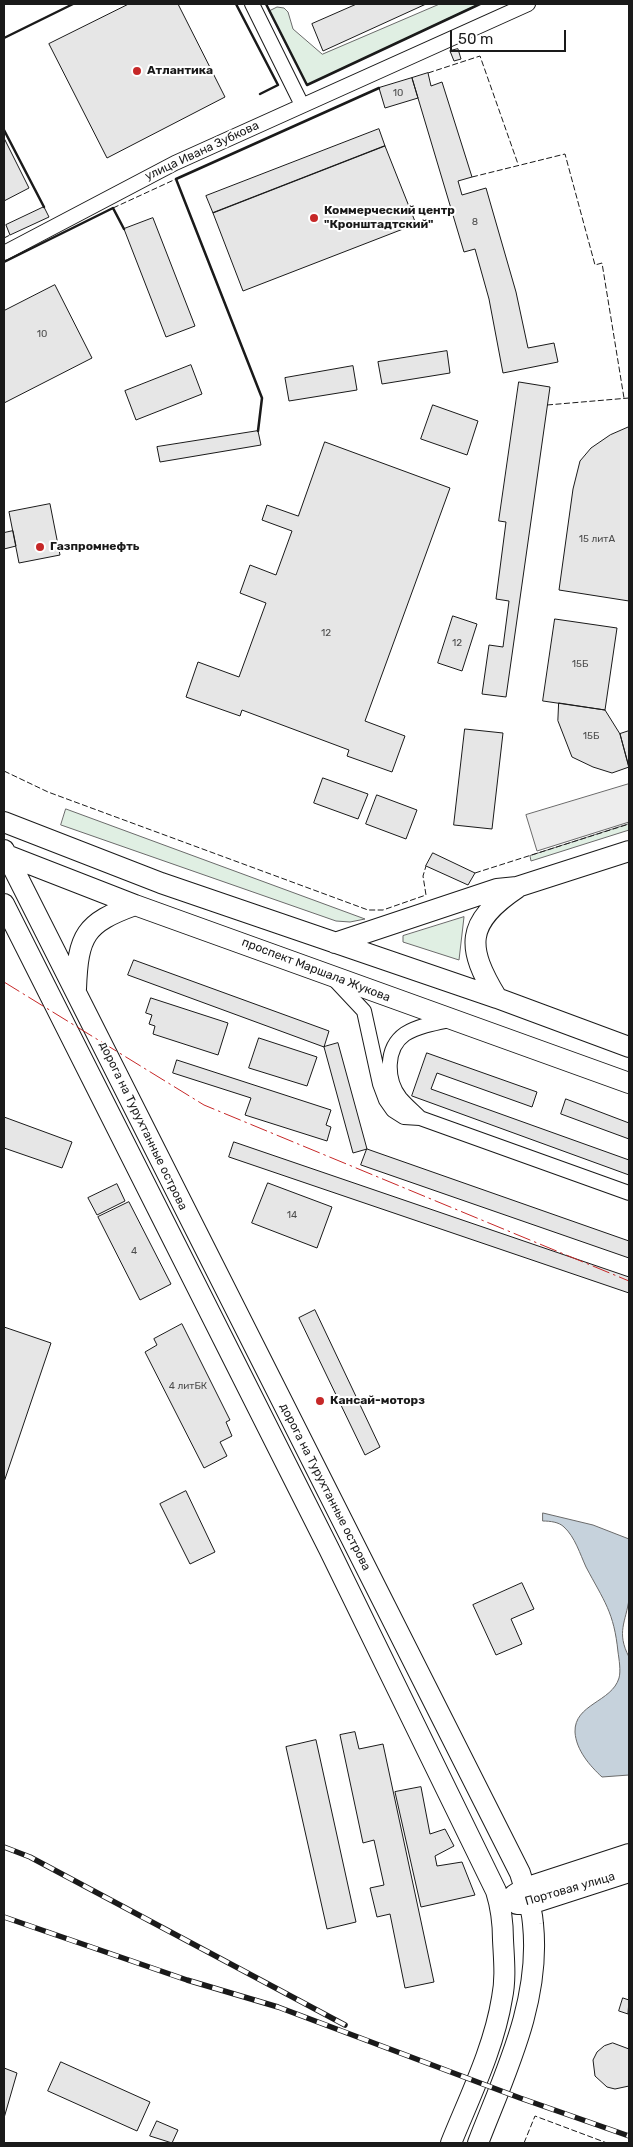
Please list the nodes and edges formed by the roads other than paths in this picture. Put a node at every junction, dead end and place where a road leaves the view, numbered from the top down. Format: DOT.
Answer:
graph roads {
  1 [pos="252,4"];
  2 [pos="528,4"];
  3 [pos="302,105"];
  4 [pos="4,253"];
  5 [pos="4,822"];
  6 [pos="629,851"];
  7 [pos="5,853"];
  8 [pos="517,887"];
  9 [pos="4,904"];
  10 [pos="135,905"];
  11 [pos="335,942"];
  12 [pos="330,976"];
  13 [pos="76,991"];
  14 [pos="497,998"];
  15 [pos="450,1020"];
  16 [pos="629,1047"];
  17 [pos="629,1083"];
  18 [pos="420,1118"];
  19 [pos="629,1192"];
  20 [pos="629,1854"];
  21 [pos="629,1872"];
  22 [pos="527,1896"];
  23 [pos="500,1904"];
  24 [pos="451,2143"];
  25 [pos="478,2143"];
  1 -- 3 [label="street"];
  2 -- 3 [label="street, улица Ивана Зубкова"];
  3 -- 4 [label="street, улица Ивана Зубкова"];
  5 -- 11 [label="street"];
  6 -- 8 [label="street"];
  7 -- 10 [label="street, проспект Маршала Жукова"];
  7 -- 13 [label="street, дорога на Турухтанные острова"];
  8 -- 11 [label="street"];
  8 -- 14 [label="street"];
  9 -- 23 [label="street, дорога на Турухтанные острова"];
  10 -- 12 [label="street, проспект Маршала Жукова"];
  10 -- 13 [label="street"];
  11 -- 14 [label="street"];
  12 -- 15 [label="street, проспект Маршала Жукова"];
  12 -- 18 [label="street"];
  13 -- 22 [label="street, дорога на Турухтанные острова"];
  14 -- 16 [label="street"];
  15 -- 17 [label="street, проспект Маршала Жукова"];
  15 -- 18 [label="street"];
  18 -- 19 [label="street"];
  20 -- 22 [label="street, Портовая улица"];
  21 -- 22 [label="street, Портовая улица"];
  22 -- 23 [label="street, Портовая улица"];
  22 -- 25 [label="street, дорога на Турухтанные острова"];
  23 -- 24 [label="street, дорога на Турухтанные острова"];
}
